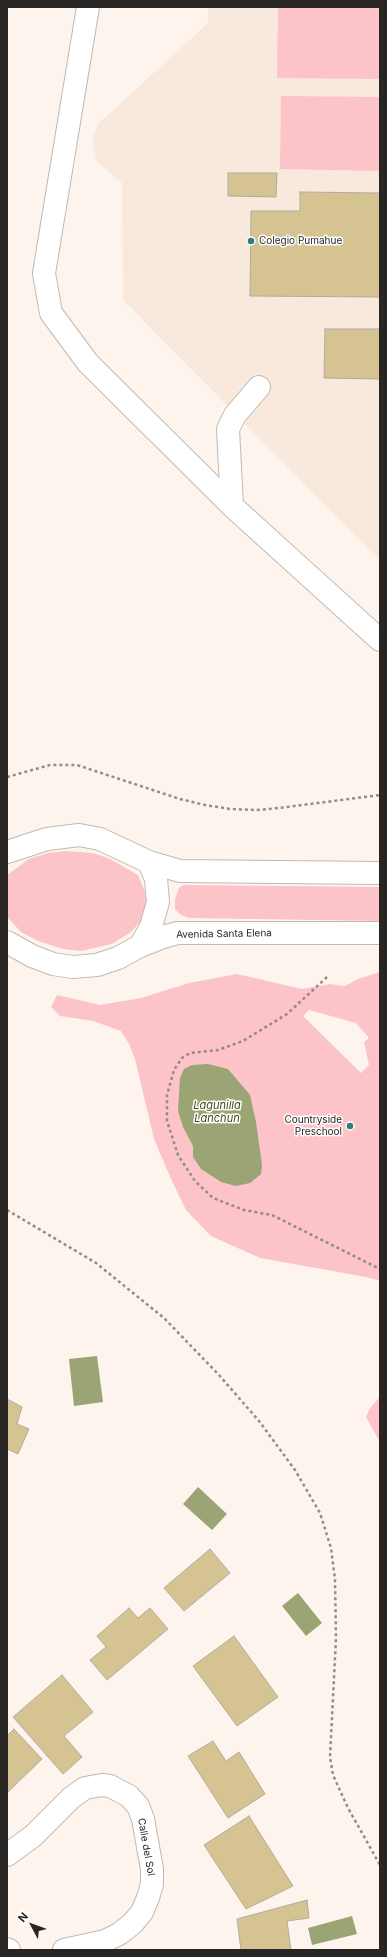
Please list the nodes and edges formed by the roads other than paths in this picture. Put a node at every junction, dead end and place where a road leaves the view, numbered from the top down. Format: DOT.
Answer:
graph roads {
  1 [pos="88,7"];
  2 [pos="259,387"];
  3 [pos="232,506"];
  4 [pos="380,640"];
  5 [pos="7,852"];
  6 [pos="149,862"];
  7 [pos="380,873"];
  8 [pos="380,933"];
  9 [pos="7,942"];
  10 [pos="140,946"];
  11 [pos="7,1855"];
  12 [pos="64,1950"];
  1 -- 3 [label="street"];
  2 -- 3 [label="street"];
  3 -- 4 [label="street"];
  5 -- 6 [label="street"];
  6 -- 7 [label="street"];
  6 -- 10 [label="street"];
  8 -- 10 [label="street, Avenida Santa Elena"];
  9 -- 10 [label="street, Avenida Santa Elena"];
  11 -- 12 [label="street, Calle del Sol"];
}
